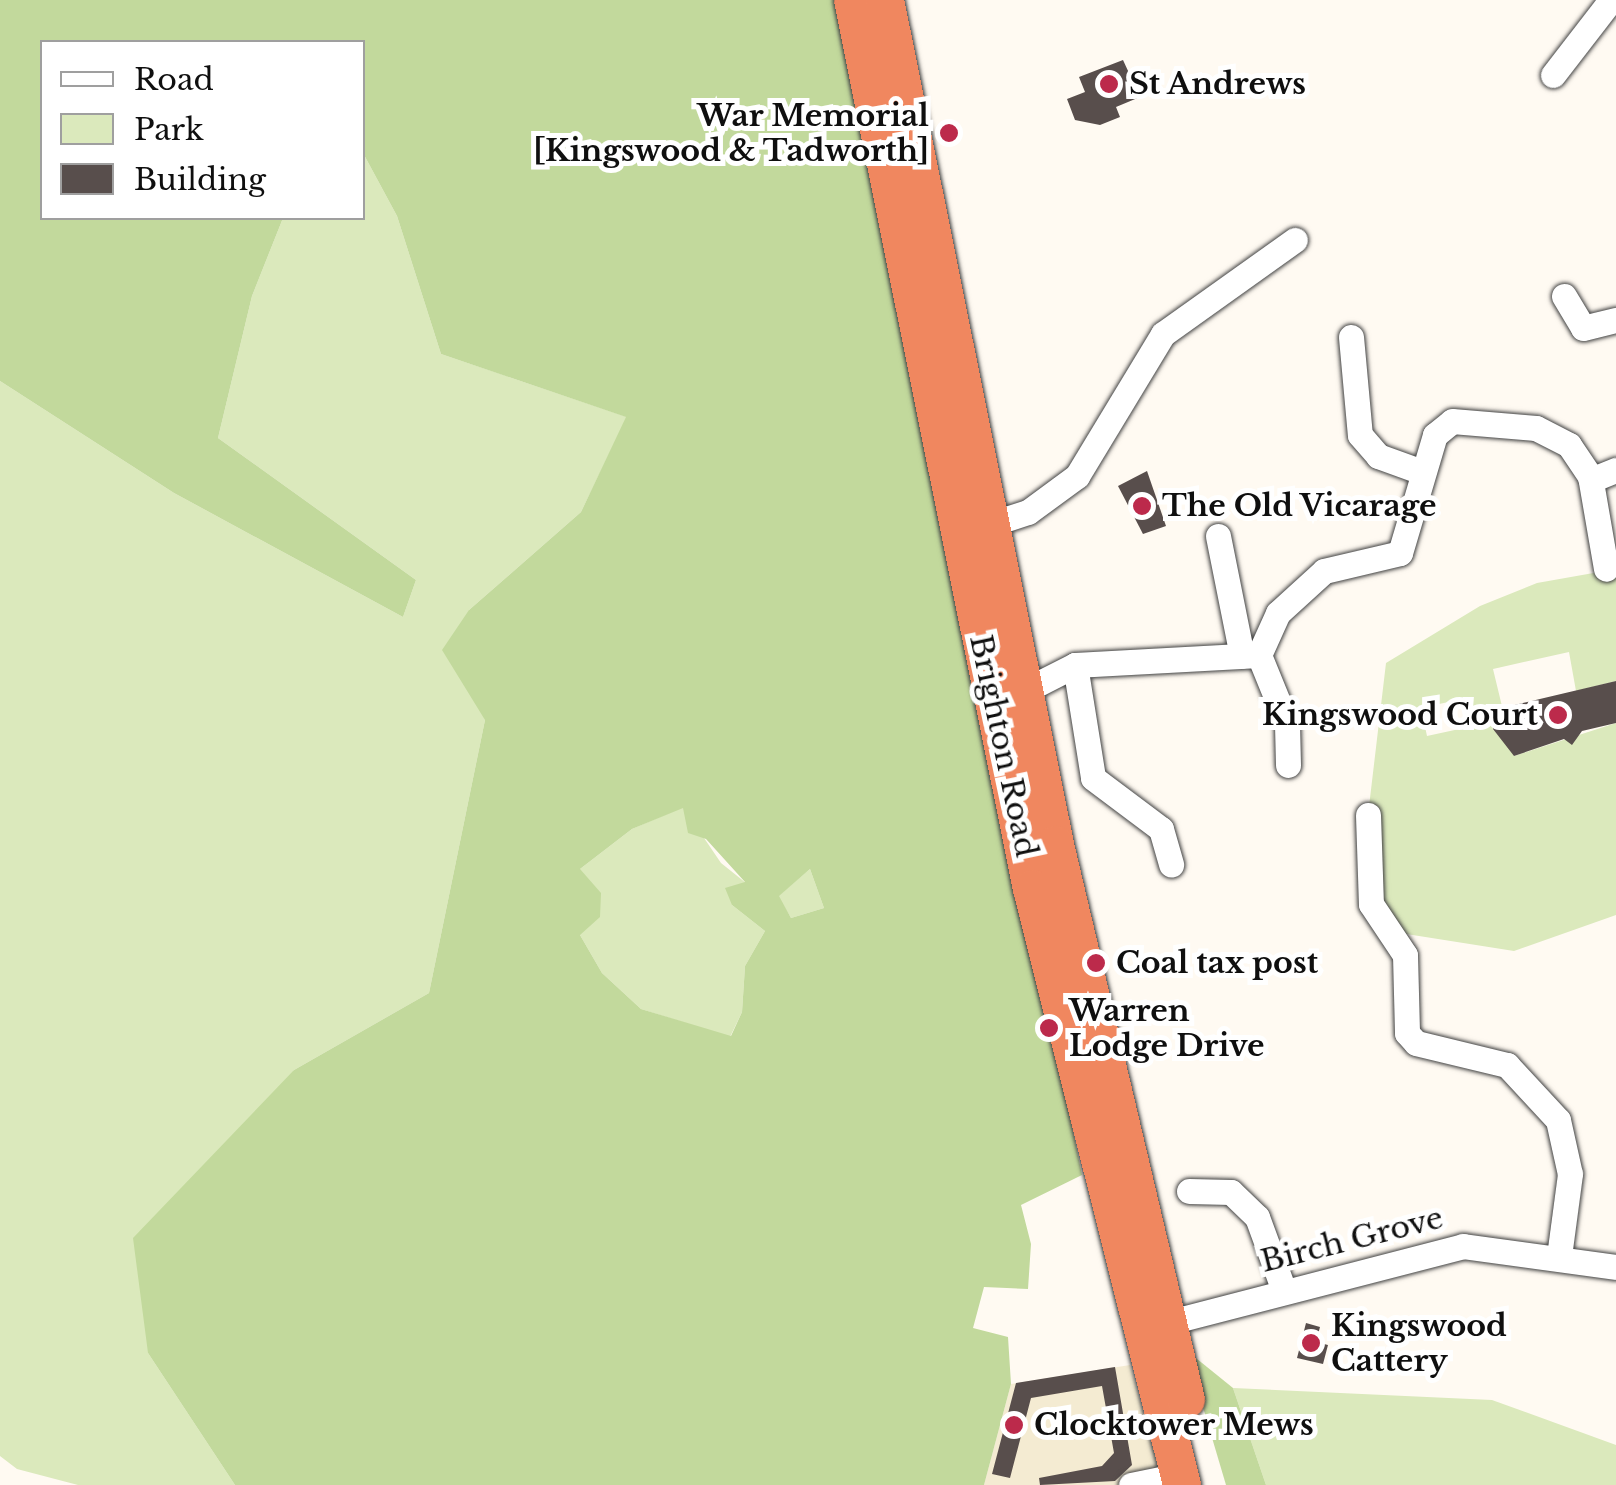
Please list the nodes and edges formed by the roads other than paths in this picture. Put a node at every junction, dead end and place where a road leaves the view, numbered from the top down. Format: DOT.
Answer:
graph roads {
  1 [pos="853,0"];
  2 [pos="885,0"];
  3 [pos="1611,0"];
  4 [pos="1552,74"];
  5 [pos="1295,240"];
  6 [pos="1564,296"];
  7 [pos="1616,320"];
  8 [pos="1351,337"];
  9 [pos="1616,470"];
  10 [pos="1422,472"];
  11 [pos="1590,480"];
  12 [pos="991,524"];
  13 [pos="1218,536"];
  14 [pos="1606,569"];
  15 [pos="1251,656"];
  16 [pos="1074,665"];
  17 [pos="1024,691"];
  18 [pos="1288,765"];
  19 [pos="1368,815"];
  20 [pos="1171,864"];
  21 [pos="1189,1192"];
  22 [pos="1559,1256"];
  23 [pos="1616,1268"];
  24 [pos="1284,1288"];
  25 [pos="1166,1323"];
  26 [pos="1190,1482"];
  27 [pos="1132,1485"];
  1 -- 26 [label="highway, Brighton Road"];
  2 -- 12 [label="highway, Brighton Road"];
  3 -- 4 [label="street"];
  5 -- 12 [label="street"];
  6 -- 7 [label="street"];
  8 -- 10 [label="street"];
  9 -- 11 [label="street"];
  10 -- 11 [label="street"];
  10 -- 15 [label="street"];
  11 -- 14 [label="street"];
  12 -- 17 [label="highway, Brighton Road"];
  13 -- 15 [label="street"];
  15 -- 16 [label="street"];
  15 -- 18 [label="street"];
  16 -- 17 [label="street"];
  16 -- 20 [label="street"];
  17 -- 25 [label="highway, Brighton Road"];
  19 -- 22 [label="street"];
  21 -- 24 [label="street"];
  22 -- 23 [label="street, Birch Grove"];
  22 -- 24 [label="street, Birch Grove"];
  24 -- 25 [label="street, Birch Grove"];
  25 -- 26 [label="highway, Brighton Road"];
  26 -- 27 [label="street"];
}
